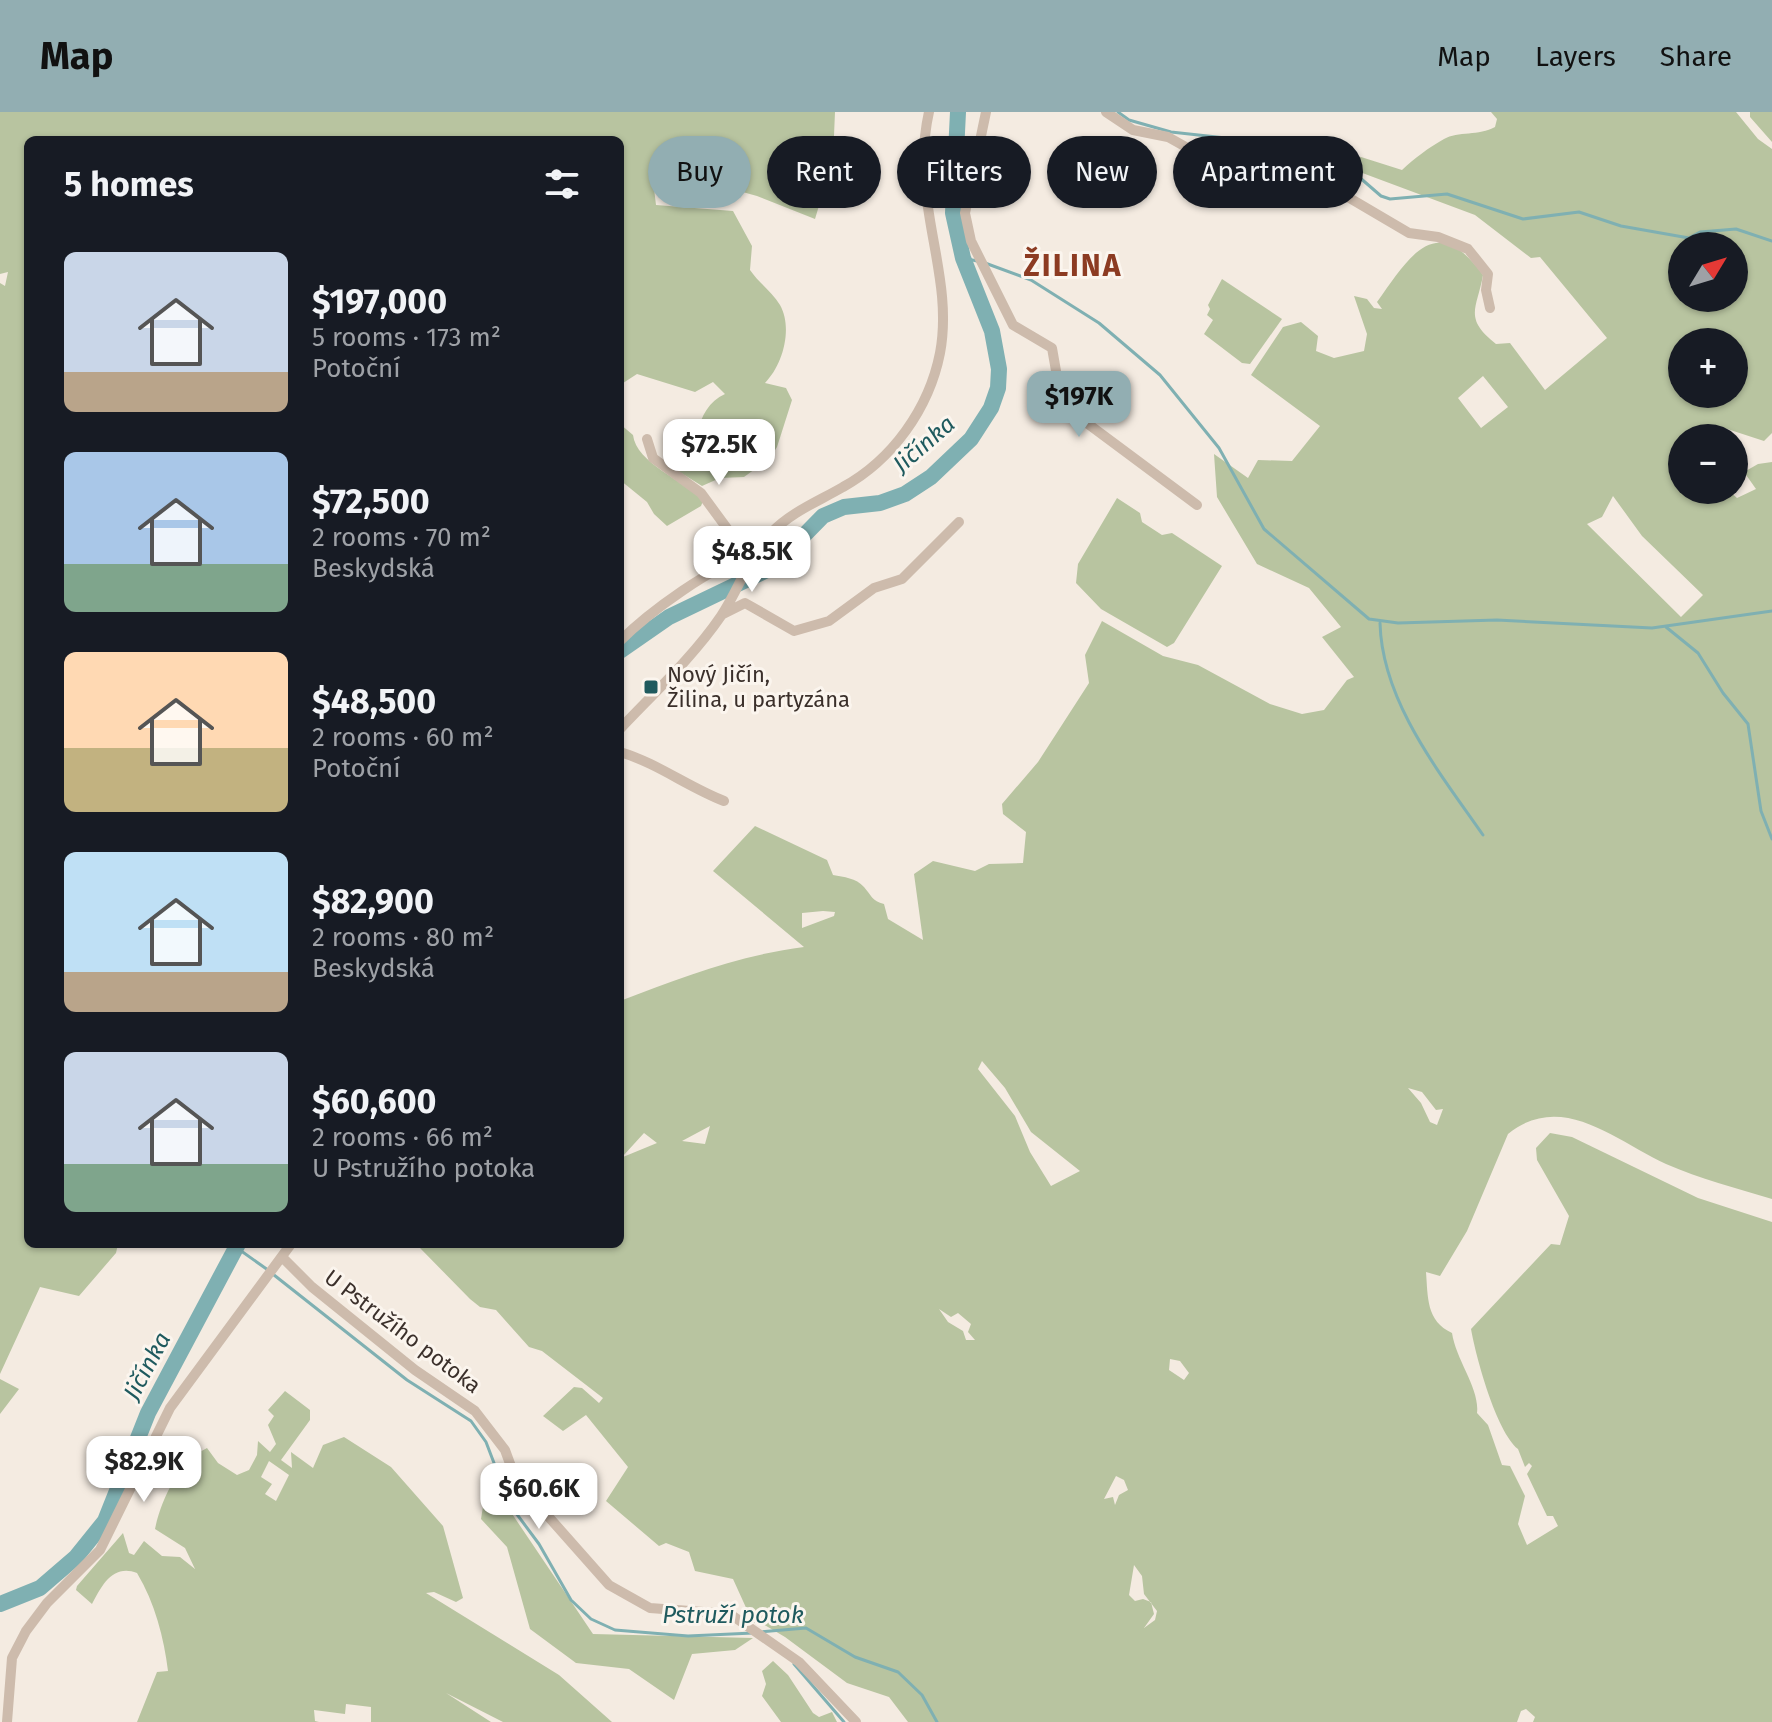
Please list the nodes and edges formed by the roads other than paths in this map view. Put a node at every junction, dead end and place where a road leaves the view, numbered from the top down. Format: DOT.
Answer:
graph roads {
  1 [pos="929,112"];
  2 [pos="986,112"];
  3 [pos="1106,112"];
  4 [pos="1490,308"];
  5 [pos="647,439"];
  6 [pos="1197,505"];
  7 [pos="959,522"];
  8 [pos="750,560"];
  9 [pos="724,610"];
  10 [pos="624,638"];
  11 [pos="624,724"];
  12 [pos="624,753"];
  13 [pos="724,801"];
  14 [pos="288,1248"];
  15 [pos="280,1260"];
  16 [pos="7,1722"];
  17 [pos="856,1722"];
  1 -- 8 [label="street"];
  2 -- 6 [label="street"];
  3 -- 4 [label="street"];
  5 -- 8 [label="street"];
  7 -- 9 [label="street"];
  8 -- 9 [label="street"];
  8 -- 10 [label="street"];
  9 -- 11 [label="street"];
  12 -- 13 [label="street"];
  14 -- 15 [label="street"];
  15 -- 16 [label="street"];
  15 -- 17 [label="street, U Pstružího potoka"];
}
